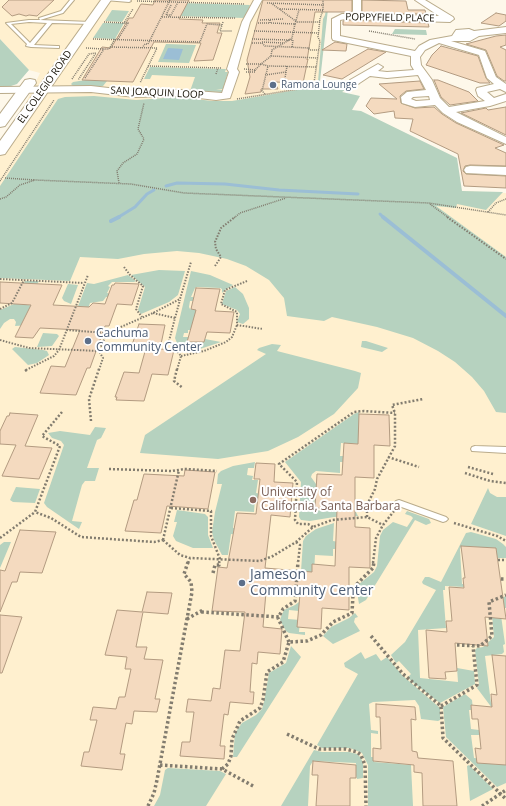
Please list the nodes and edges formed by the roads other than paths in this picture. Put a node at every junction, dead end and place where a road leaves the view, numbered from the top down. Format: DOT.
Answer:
graph roads {
  1 [pos="72,0"];
  2 [pos="107,0"];
  3 [pos="358,0"];
  4 [pos="129,1"];
  5 [pos="420,1"];
  6 [pos="435,1"];
  7 [pos="257,2"];
  8 [pos="84,11"];
  9 [pos="357,16"];
  10 [pos="450,19"];
  11 [pos="25,21"];
  12 [pos="38,21"];
  13 [pos="51,21"];
  14 [pos="75,22"];
  15 [pos="96,22"];
  16 [pos="506,30"];
  17 [pos="16,32"];
  18 [pos="460,34"];
  19 [pos="439,40"];
  20 [pos="28,45"];
  21 [pos="57,48"];
  22 [pos="472,50"];
  23 [pos="416,54"];
  24 [pos="463,56"];
  25 [pos="49,57"];
  26 [pos="381,65"];
  27 [pos="420,72"];
  28 [pos="369,73"];
  29 [pos="37,74"];
  30 [pos="354,82"];
  31 [pos="504,88"];
  32 [pos="0,90"];
  33 [pos="25,90"];
  34 [pos="43,90"];
  35 [pos="506,97"];
  36 [pos="494,102"];
  37 [pos="447,111"];
  38 [pos="0,124"];
  39 [pos="476,127"];
  40 [pos="487,132"];
  41 [pos="506,141"];
  42 [pos="0,151"];
  43 [pos="470,170"];
  44 [pos="506,171"];
  45 [pos="475,449"];
  46 [pos="506,450"];
  47 [pos="397,507"];
  48 [pos="443,519"];
  1 -- 12 [label="lane"];
  2 -- 4 [label="lane"];
  2 -- 15 [label="main road, EL COLEGIO ROAD"];
  3 -- 9 [label="street"];
  5 -- 6 [label="street"];
  5 -- 10 [label="street"];
  7 -- 34 [label="street, SAN JOAQUIN LOOP"];
  8 -- 14 [label="main road, EL COLEGIO ROAD"];
  9 -- 10 [label="street, POPPYFIELD PLACE"];
  9 -- 23 [label="street, POPPYFIELD PLACE"];
  10 -- 18 [label="street"];
  11 -- 12 [label="lane"];
  11 -- 17 [label="lane"];
  11 -- 17 [label="lane"];
  12 -- 13 [label="lane"];
  13 -- 14 [label="lane"];
  13 -- 20 [label="lane"];
  14 -- 15 [label="lane"];
  14 -- 21 [label="main road, EL COLEGIO ROAD"];
  15 -- 34 [label="main road, EL COLEGIO ROAD"];
  16 -- 18 [label="street"];
  17 -- 20 [label="lane"];
  18 -- 19 [label="street"];
  19 -- 22 [label="street"];
  19 -- 23 [label="street"];
  20 -- 21 [label="lane"];
  21 -- 25 [label="main road, EL COLEGIO ROAD"];
  22 -- 24 [label="street"];
  22 -- 31 [label="street"];
  23 -- 27 [label="street"];
  26 -- 28 [label="street"];
  27 -- 28 [label="street"];
  27 -- 37 [label="street"];
  28 -- 30 [label="street"];
  29 -- 33 [label="main road, EL COLEGIO ROAD"];
  31 -- 36 [label="street"];
  32 -- 33 [label="street, SAN JOAQUIN LOOP"];
  33 -- 34 [label="street, SAN JOAQUIN LOOP"];
  33 -- 38 [label="main road, EL COLEGIO ROAD"];
  34 -- 42 [label="main road, EL COLEGIO ROAD"];
  35 -- 36 [label="street"];
  36 -- 37 [label="street"];
  37 -- 39 [label="street"];
  39 -- 40 [label="street"];
  39 -- 40 [label="street"];
  40 -- 41 [label="street"];
  43 -- 44 [label="street"];
  45 -- 46 [label="lane"];
  47 -- 48 [label="lane"];
}
